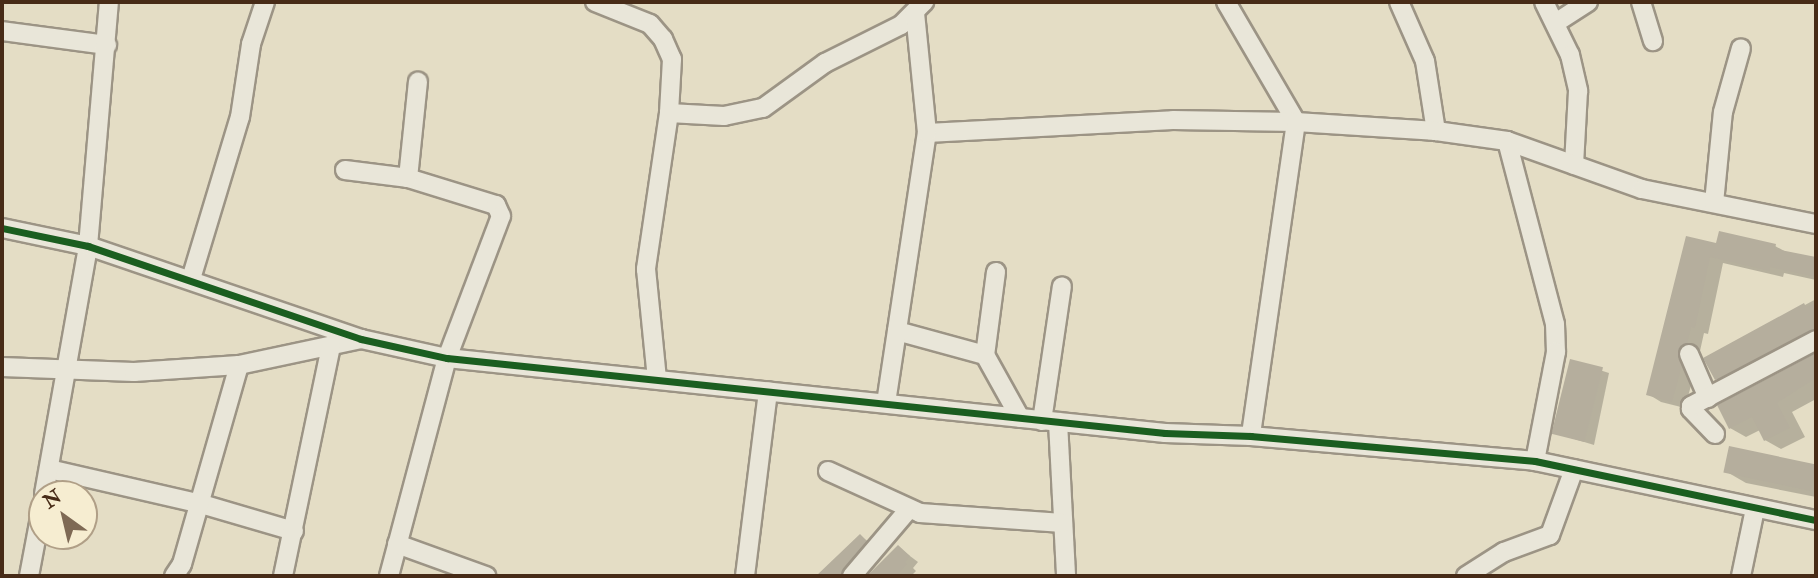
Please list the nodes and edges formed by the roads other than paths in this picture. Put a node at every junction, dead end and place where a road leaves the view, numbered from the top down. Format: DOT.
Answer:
graph roads {
  1 [pos="109,2"];
  2 [pos="265,2"];
  3 [pos="594,2"];
  4 [pos="1226,2"];
  5 [pos="1399,2"];
  6 [pos="1544,2"];
  7 [pos="1588,2"];
  8 [pos="1641,2"];
  9 [pos="919,7"];
  10 [pos="1557,22"];
  11 [pos="2,31"];
  12 [pos="1653,41"];
  13 [pos="107,45"];
  14 [pos="1741,48"];
  15 [pos="418,82"];
  16 [pos="669,113"];
  17 [pos="1296,122"];
  18 [pos="1436,131"];
  19 [pos="927,133"];
  20 [pos="1507,141"];
  21 [pos="1574,165"];
  22 [pos="345,170"];
  23 [pos="408,178"];
  24 [pos="1714,203"];
  25 [pos="1816,224"];
  26 [pos="2,228"];
  27 [pos="88,246"];
  28 [pos="996,272"];
  29 [pos="191,279"];
  30 [pos="1062,286"];
  31 [pos="897,331"];
  32 [pos="361,339"];
  33 [pos="1816,340"];
  34 [pos="331,346"];
  35 [pos="1689,354"];
  36 [pos="985,355"];
  37 [pos="447,358"];
  38 [pos="239,365"];
  39 [pos="2,367"];
  40 [pos="68,370"];
  41 [pos="657,379"];
  42 [pos="768,391"];
  43 [pos="1707,398"];
  44 [pos="886,403"];
  45 [pos="1020,418"];
  46 [pos="1050,421"];
  47 [pos="1715,434"];
  48 [pos="1251,436"];
  49 [pos="1535,461"];
  50 [pos="49,468"];
  51 [pos="1574,470"];
  52 [pos="828,471"];
  53 [pos="47,480"];
  54 [pos="198,503"];
  55 [pos="909,509"];
  56 [pos="1755,509"];
  57 [pos="1816,520"];
  58 [pos="1063,523"];
  59 [pos="295,531"];
  60 [pos="397,544"];
  61 [pos="34,550"];
  62 [pos="29,576"];
  63 [pos="174,576"];
  64 [pos="283,576"];
  65 [pos="389,576"];
  66 [pos="486,576"];
  67 [pos="745,576"];
  68 [pos="852,576"];
  69 [pos="1066,576"];
  70 [pos="1466,576"];
  71 [pos="1741,576"];
  1 -- 13 [label="street"];
  2 -- 29 [label="street"];
  3 -- 16 [label="street"];
  4 -- 17 [label="street"];
  5 -- 18 [label="street"];
  6 -- 10 [label="street"];
  7 -- 10 [label="street"];
  8 -- 12 [label="street"];
  9 -- 16 [label="street"];
  9 -- 19 [label="street"];
  10 -- 21 [label="street"];
  11 -- 13 [label="street"];
  13 -- 27 [label="street"];
  14 -- 24 [label="street"];
  15 -- 23 [label="street"];
  16 -- 41 [label="street"];
  17 -- 18 [label="street"];
  17 -- 19 [label="street"];
  17 -- 48 [label="street"];
  18 -- 20 [label="street"];
  19 -- 31 [label="street"];
  20 -- 21 [label="street"];
  20 -- 49 [label="street"];
  21 -- 24 [label="street"];
  22 -- 23 [label="street"];
  23 -- 37 [label="street"];
  24 -- 25 [label="street"];
  26 -- 27 [label="street"];
  27 -- 29 [label="street"];
  27 -- 40 [label="street"];
  28 -- 36 [label="street"];
  29 -- 32 [label="street"];
  30 -- 46 [label="street"];
  31 -- 36 [label="street"];
  31 -- 44 [label="street"];
  32 -- 34 [label="street"];
  32 -- 37 [label="street"];
  33 -- 43 [label="street"];
  34 -- 38 [label="street"];
  34 -- 59 [label="street"];
  35 -- 43 [label="street"];
  36 -- 45 [label="street"];
  37 -- 41 [label="street"];
  37 -- 60 [label="street"];
  38 -- 40 [label="street"];
  38 -- 54 [label="street"];
  39 -- 40 [label="street"];
  40 -- 50 [label="street"];
  41 -- 42 [label="street"];
  42 -- 44 [label="street"];
  42 -- 67 [label="street"];
  43 -- 47 [label="street"];
  44 -- 45 [label="street"];
  45 -- 46 [label="street"];
  46 -- 48 [label="street"];
  46 -- 58 [label="street"];
  48 -- 49 [label="street"];
  49 -- 51 [label="street"];
  50 -- 53 [label="street"];
  50 -- 54 [label="street"];
  51 -- 56 [label="street"];
  51 -- 70 [label="street"];
  52 -- 55 [label="street"];
  54 -- 59 [label="street"];
  54 -- 63 [label="street"];
  55 -- 58 [label="street"];
  55 -- 68 [label="street"];
  56 -- 57 [label="street"];
  56 -- 71 [label="street"];
  58 -- 69 [label="street"];
  59 -- 64 [label="street"];
  60 -- 65 [label="street"];
  60 -- 66 [label="street"];
  61 -- 62 [label="street"];
}
